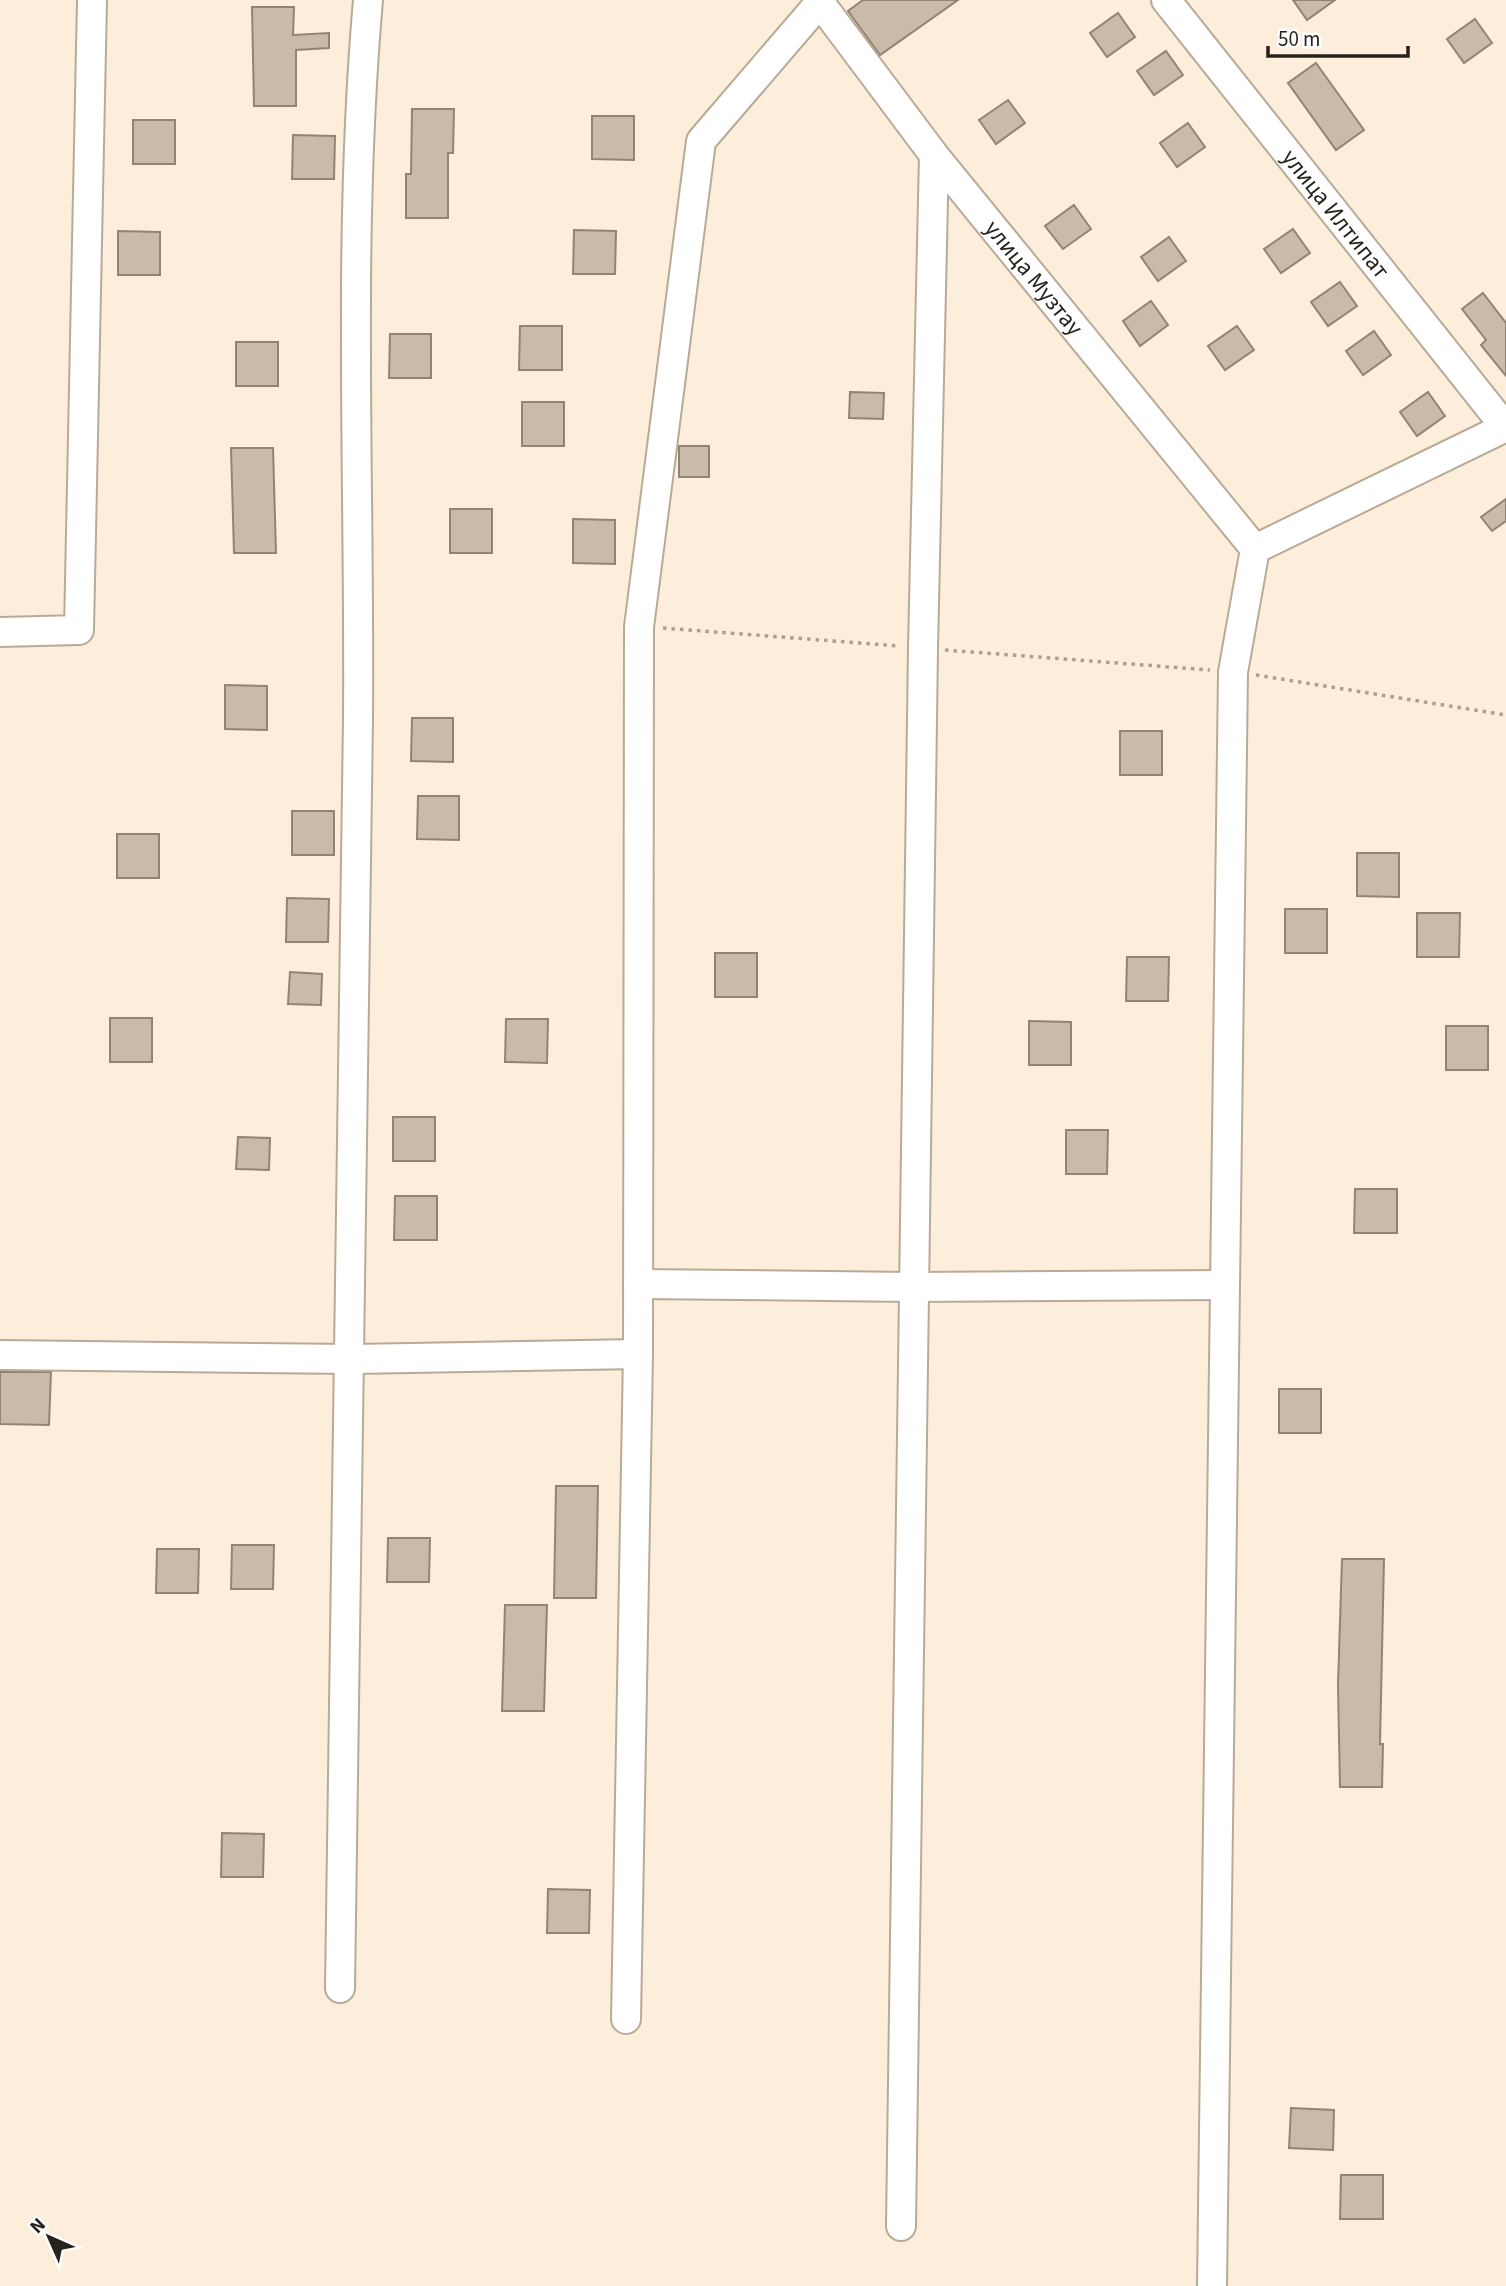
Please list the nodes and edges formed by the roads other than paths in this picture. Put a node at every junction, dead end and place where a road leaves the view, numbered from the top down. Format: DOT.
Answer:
graph roads {
  1 [pos="92,0"];
  2 [pos="368,0"];
  3 [pos="817,0"];
  4 [pos="1166,0"];
  5 [pos="934,155"];
  6 [pos="1506,427"];
  7 [pos="1255,549"];
  8 [pos="0,632"];
  9 [pos="638,1284"];
  10 [pos="1225,1285"];
  11 [pos="914,1287"];
  12 [pos="638,1354"];
  13 [pos="0,1355"];
  14 [pos="353,1359"];
  15 [pos="340,1988"];
  16 [pos="626,2019"];
  17 [pos="901,2226"];
  18 [pos="1212,2286"];
  1 -- 8 [label="street"];
  2 -- 14 [label="street"];
  3 -- 5 [label="street, улица Музтау"];
  3 -- 9 [label="street"];
  4 -- 6 [label="street, улица Илтипат"];
  5 -- 7 [label="street, улица Музтау"];
  5 -- 11 [label="street"];
  6 -- 7 [label="street"];
  7 -- 10 [label="street"];
  9 -- 11 [label="street"];
  9 -- 12 [label="street"];
  10 -- 11 [label="street"];
  10 -- 18 [label="street"];
  11 -- 17 [label="street"];
  12 -- 14 [label="street"];
  12 -- 16 [label="street"];
  13 -- 14 [label="street"];
  14 -- 15 [label="street"];
}
